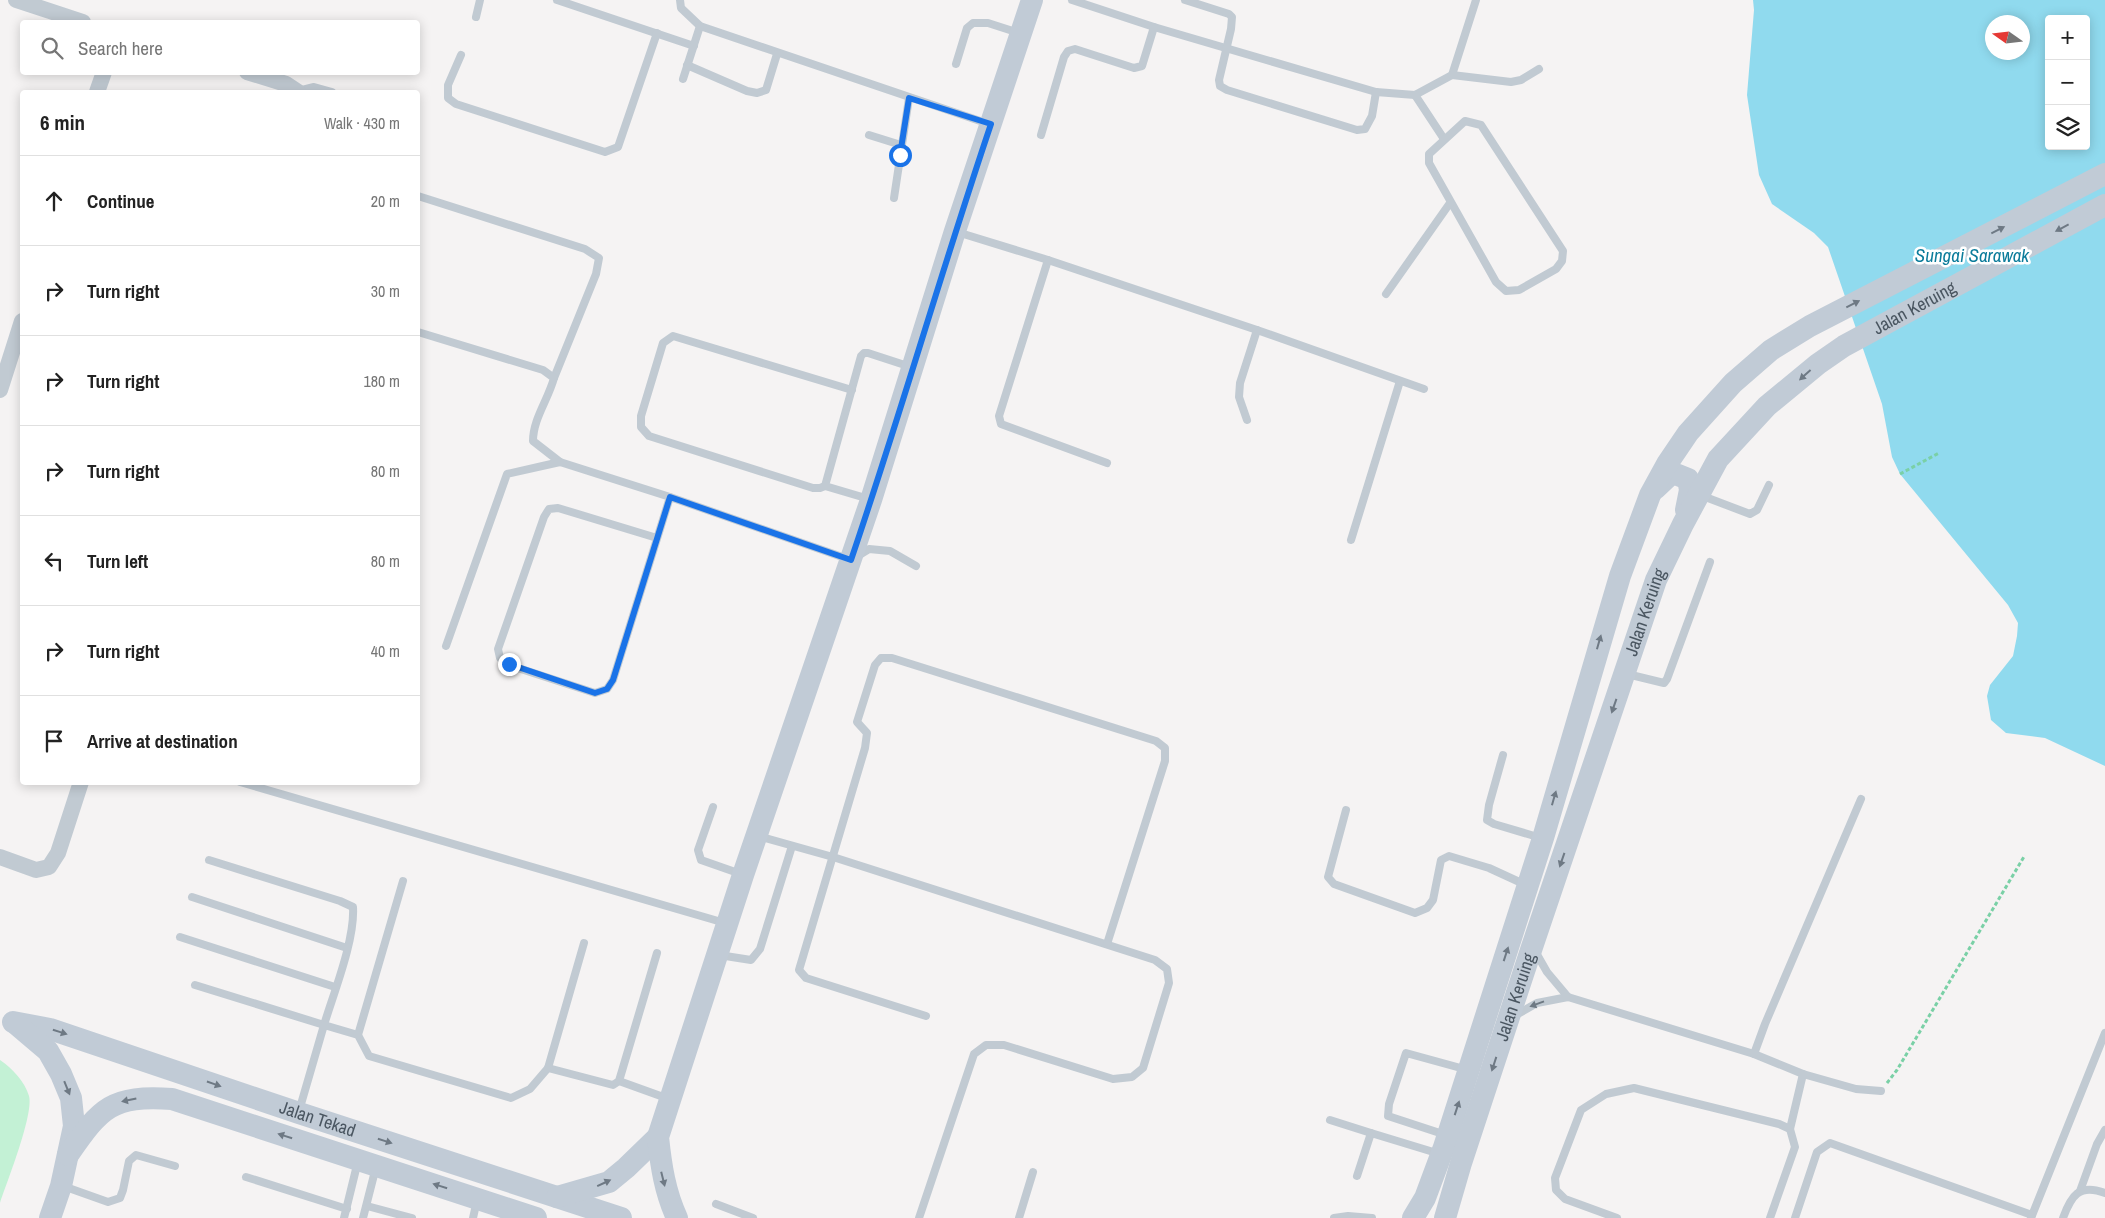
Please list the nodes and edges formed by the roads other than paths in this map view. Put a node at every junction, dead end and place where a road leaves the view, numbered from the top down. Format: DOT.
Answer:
graph roads {
  1 [pos="16,0"];
  2 [pos="480,0"];
  3 [pos="557,0"];
  4 [pos="680,0"];
  5 [pos="1030,0"];
  6 [pos="1072,0"];
  7 [pos="1185,0"];
  8 [pos="1476,0"];
  9 [pos="476,18"];
  10 [pos="78,20"];
  11 [pos="700,26"];
  12 [pos="1154,27"];
  13 [pos="657,33"];
  14 [pos="1021,34"];
  15 [pos="694,46"];
  16 [pos="1227,48"];
  17 [pos="461,54"];
  18 [pos="777,54"];
  19 [pos="956,64"];
  20 [pos="687,65"];
  21 [pos="1539,70"];
  22 [pos="103,75"];
  23 [pos="257,75"];
  24 [pos="1452,75"];
  25 [pos="683,78"];
  26 [pos="98,90"];
  27 [pos="295,90"];
  28 [pos="304,90"];
  29 [pos="325,90"];
  30 [pos="1376,92"];
  31 [pos="1415,95"];
  32 [pos="909,98"];
  33 [pos="991,124"];
  34 [pos="1041,135"];
  35 [pos="869,136"];
  36 [pos="1444,139"];
  37 [pos="901,145"];
  38 [pos="2105,174"];
  39 [pos="420,197"];
  40 [pos="894,198"];
  41 [pos="1450,203"];
  42 [pos="2105,205"];
  43 [pos="955,232"];
  44 [pos="1048,260"];
  45 [pos="1386,294"];
  46 [pos="20,327"];
  47 [pos="1257,330"];
  48 [pos="420,333"];
  49 [pos="913,368"];
  50 [pos="554,378"];
  51 [pos="1400,381"];
  52 [pos="1424,389"];
  53 [pos="0,390"];
  54 [pos="852,390"];
  55 [pos="1247,420"];
  56 [pos="560,462"];
  57 [pos="1107,464"];
  58 [pos="1770,485"];
  59 [pos="825,486"];
  60 [pos="1650,495"];
  61 [pos="1698,495"];
  62 [pos="670,497"];
  63 [pos="871,500"];
  64 [pos="1683,524"];
  65 [pos="657,538"];
  66 [pos="1351,540"];
  67 [pos="851,560"];
  68 [pos="1710,562"];
  69 [pos="916,566"];
  70 [pos="446,646"];
  71 [pos="1625,674"];
  72 [pos="1503,755"];
  73 [pos="81,785"];
  74 [pos="250,785"];
  75 [pos="1860,799"];
  76 [pos="713,807"];
  77 [pos="1346,810"];
  78 [pos="756,835"];
  79 [pos="1543,838"];
  80 [pos="792,846"];
  81 [pos="0,857"];
  82 [pos="833,857"];
  83 [pos="209,860"];
  84 [pos="743,874"];
  85 [pos="403,881"];
  86 [pos="1528,885"];
  87 [pos="192,897"];
  88 [pos="727,923"];
  89 [pos="180,937"];
  90 [pos="584,943"];
  91 [pos="1107,944"];
  92 [pos="1532,947"];
  93 [pos="347,948"];
  94 [pos="657,953"];
  95 [pos="718,955"];
  96 [pos="194,985"];
  97 [pos="335,987"];
  98 [pos="1568,997"];
  99 [pos="926,1016"];
  100 [pos="6,1020"];
  101 [pos="1508,1020"];
  102 [pos="324,1024"];
  103 [pos="2105,1033"];
  104 [pos="358,1035"];
  105 [pos="1754,1054"];
  106 [pos="548,1068"];
  107 [pos="1469,1070"];
  108 [pos="1803,1074"];
  109 [pos="619,1082"];
  110 [pos="1881,1091"];
  111 [pos="671,1100"];
  112 [pos="299,1113"];
  113 [pos="1330,1120"];
  114 [pos="1790,1130"];
  115 [pos="2105,1130"];
  116 [pos="1371,1133"];
  117 [pos="658,1137"];
  118 [pos="1445,1145"];
  119 [pos="68,1155"];
  120 [pos="368,1162"];
  121 [pos="175,1166"];
  122 [pos="1034,1172"];
  123 [pos="1358,1176"];
  124 [pos="246,1177"];
  125 [pos="62,1186"];
  126 [pos="2080,1191"];
  127 [pos="2105,1193"];
  128 [pos="557,1197"];
  129 [pos="716,1204"];
  130 [pos="368,1206"];
  131 [pos="475,1208"];
  132 [pos="347,1209"];
  133 [pos="2031,1217"];
  134 [pos="50,1218"];
  135 [pos="344,1218"];
  136 [pos="363,1218"];
  137 [pos="412,1218"];
  138 [pos="536,1218"];
  139 [pos="621,1218"];
  140 [pos="677,1218"];
  141 [pos="753,1218"];
  142 [pos="919,1218"];
  143 [pos="1019,1218"];
  144 [pos="1334,1218"];
  145 [pos="1372,1218"];
  146 [pos="1413,1218"];
  147 [pos="1445,1218"];
  148 [pos="1617,1218"];
  149 [pos="1770,1218"];
  150 [pos="1795,1218"];
  151 [pos="2063,1218"];
  1 -- 10 [label="street"];
  2 -- 9 [label="lane"];
  3 -- 13 [label="lane"];
  4 -- 11 [label="lane"];
  5 -- 14 [label="street"];
  6 -- 12 [label="lane"];
  7 -- 16 [label="lane"];
  8 -- 24 [label="lane"];
  11 -- 15 [label="lane"];
  11 -- 18 [label="lane"];
  12 -- 16 [label="lane"];
  12 -- 34 [label="lane"];
  13 -- 15 [label="lane"];
  13 -- 17 [label="lane"];
  14 -- 19 [label="lane"];
  14 -- 33 [label="street"];
  15 -- 20 [label="lane"];
  16 -- 30 [label="lane"];
  16 -- 30 [label="lane"];
  18 -- 20 [label="lane"];
  18 -- 32 [label="lane"];
  20 -- 25 [label="lane"];
  21 -- 24 [label="lane"];
  22 -- 26 [label="street"];
  23 -- 27 [label="street"];
  24 -- 31 [label="lane"];
  28 -- 29 [label="lane"];
  30 -- 31 [label="lane"];
  31 -- 36 [label="lane"];
  32 -- 33 [label="lane"];
  32 -- 37 [label="lane"];
  33 -- 43 [label="street"];
  35 -- 37 [label="lane"];
  36 -- 41 [label="lane"];
  36 -- 41 [label="lane"];
  37 -- 40 [label="lane"];
  60 -- 38 [label="street, Jalan Keruing, one-way"];
  39 -- 50 [label="lane"];
  41 -- 45 [label="lane"];
  42 -- 61 [label="street, Jalan Keruing, one-way"];
  43 -- 44 [label="lane"];
  43 -- 49 [label="street"];
  44 -- 47 [label="lane"];
  44 -- 57 [label="lane"];
  46 -- 53 [label="street"];
  47 -- 51 [label="lane"];
  47 -- 55 [label="lane"];
  48 -- 50 [label="lane"];
  49 -- 54 [label="lane"];
  49 -- 63 [label="street"];
  50 -- 56 [label="lane"];
  51 -- 52 [label="lane"];
  51 -- 66 [label="lane"];
  54 -- 59 [label="lane"];
  54 -- 59 [label="lane"];
  56 -- 62 [label="lane"];
  56 -- 70 [label="lane"];
  58 -- 61 [label="lane"];
  59 -- 63 [label="lane"];
  60 -- 64 [label="street"];
  79 -- 60 [label="street, Jalan Keruing, one-way"];
  61 -- 64 [label="street, Jalan Keruing"];
  62 -- 65 [label="lane"];
  62 -- 67 [label="lane"];
  63 -- 67 [label="street"];
  64 -- 71 [label="street, Jalan Keruing"];
  65 -- 65 [label="lane"];
  67 -- 69 [label="lane"];
  67 -- 78 [label="street"];
  68 -- 71 [label="lane"];
  71 -- 92 [label="street, Jalan Keruing, one-way"];
  72 -- 79 [label="lane"];
  73 -- 81 [label="street"];
  74 -- 88 [label="lane"];
  75 -- 105 [label="lane"];
  76 -- 84 [label="lane"];
  77 -- 86 [label="lane"];
  78 -- 80 [label="lane"];
  78 -- 84 [label="street"];
  79 -- 86 [label="street, Jalan Keruing"];
  80 -- 82 [label="lane"];
  80 -- 95 [label="lane"];
  82 -- 91 [label="lane"];
  82 -- 91 [label="lane"];
  82 -- 99 [label="lane"];
  83 -- 93 [label="lane"];
  84 -- 88 [label="street"];
  85 -- 104 [label="lane"];
  107 -- 86 [label="street, Jalan Keruing, one-way"];
  87 -- 93 [label="lane"];
  88 -- 95 [label="street"];
  89 -- 97 [label="lane"];
  90 -- 106 [label="lane"];
  91 -- 142 [label="lane"];
  92 -- 98 [label="lane"];
  92 -- 101 [label="street, Jalan Keruing"];
  93 -- 97 [label="lane"];
  94 -- 109 [label="lane"];
  95 -- 111 [label="street"];
  96 -- 102 [label="lane"];
  97 -- 102 [label="lane"];
  98 -- 101 [label="lane, one-way"];
  98 -- 105 [label="lane"];
  100 -- 112 [label="street, Jalan Tekad, one-way"];
  100 -- 119 [label="street, one-way"];
  101 -- 147 [label="street, Jalan Keruing, one-way"];
  102 -- 104 [label="lane"];
  102 -- 112 [label="lane"];
  103 -- 133 [label="lane"];
  104 -- 106 [label="lane"];
  105 -- 108 [label="lane"];
  106 -- 109 [label="lane"];
  118 -- 107 [label="street, Jalan Keruing, one-way"];
  107 -- 118 [label="lane"];
  108 -- 110 [label="lane"];
  108 -- 114 [label="lane"];
  109 -- 111 [label="lane"];
  111 -- 117 [label="street"];
  112 -- 128 [label="street, Jalan Tekad, one-way"];
  113 -- 116 [label="lane"];
  114 -- 148 [label="lane"];
  114 -- 149 [label="lane"];
  115 -- 126 [label="lane"];
  116 -- 118 [label="lane"];
  116 -- 123 [label="lane"];
  128 -- 117 [label="street, one-way"];
  117 -- 140 [label="street, one-way"];
  118 -- 146 [label="street, Jalan Keruing"];
  120 -- 119 [label="street, Jalan Tekad, one-way"];
  119 -- 125 [label="street"];
  120 -- 130 [label="lane"];
  131 -- 120 [label="street, Jalan Tekad, one-way"];
  120 -- 132 [label="lane"];
  121 -- 125 [label="lane"];
  122 -- 143 [label="lane"];
  124 -- 132 [label="lane"];
  125 -- 134 [label="street"];
  126 -- 127 [label="lane"];
  126 -- 151 [label="lane"];
  128 -- 139 [label="street, Jalan Tekad"];
  129 -- 141 [label="lane"];
  130 -- 136 [label="lane"];
  130 -- 137 [label="lane"];
  131 -- 138 [label="street, Jalan Tekad"];
  132 -- 135 [label="lane"];
  133 -- 150 [label="lane"];
  144 -- 145 [label="lane"];
}
